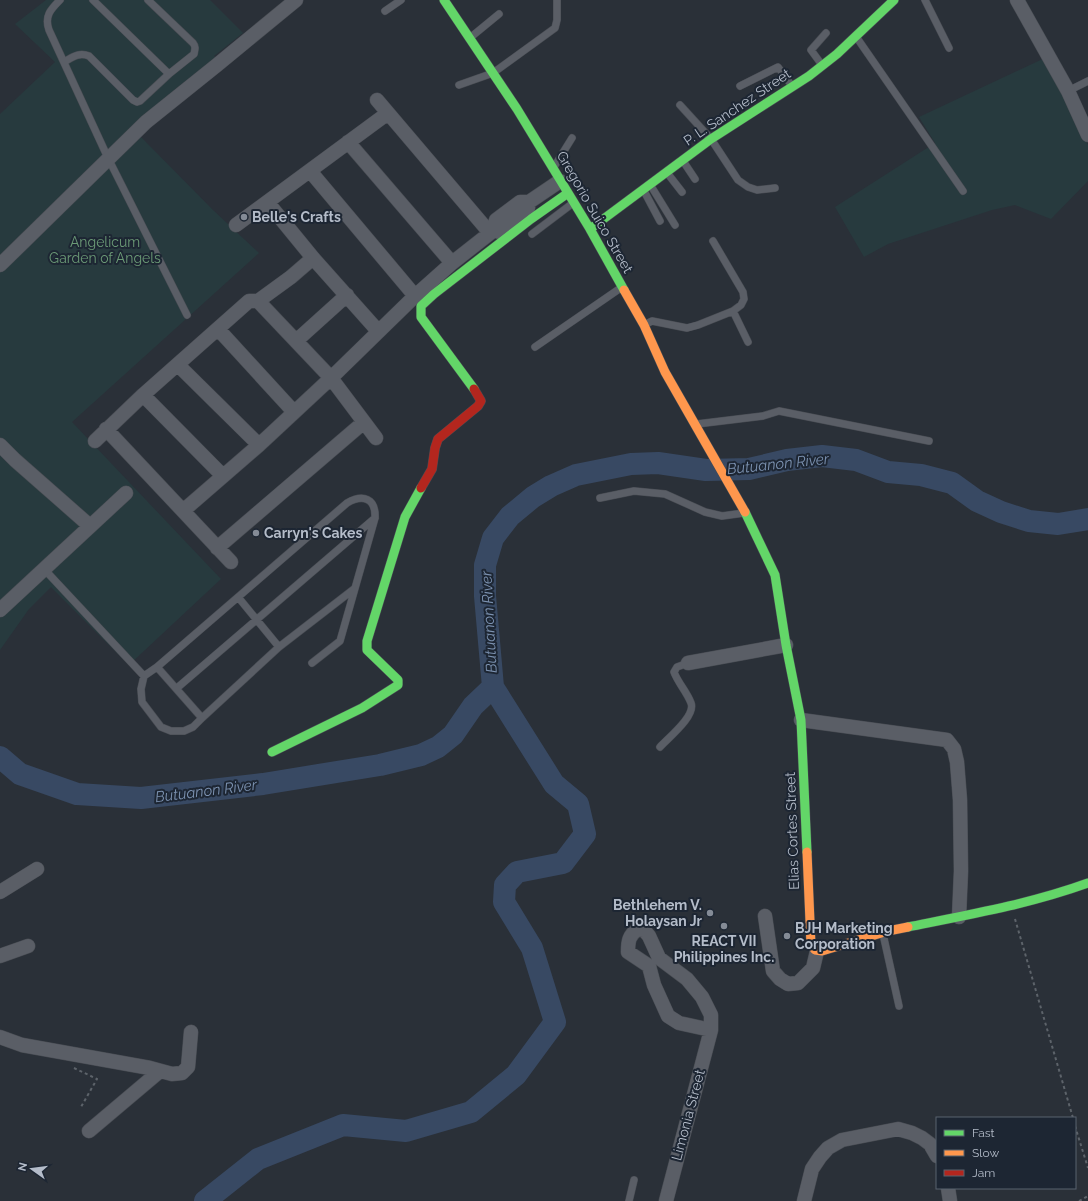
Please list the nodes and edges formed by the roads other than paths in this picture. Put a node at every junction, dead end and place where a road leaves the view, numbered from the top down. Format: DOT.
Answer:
graph roads {
  1 [pos="60,0"];
  2 [pos="93,0"];
  3 [pos="148,0"];
  4 [pos="296,0"];
  5 [pos="401,0"];
  6 [pos="444,0"];
  7 [pos="557,0"];
  8 [pos="894,0"];
  9 [pos="925,0"];
  10 [pos="1017,0"];
  11 [pos="385,11"];
  12 [pos="499,14"];
  13 [pos="826,33"];
  14 [pos="856,36"];
  15 [pos="469,38"];
  16 [pos="949,48"];
  17 [pos="64,62"];
  18 [pos="822,66"];
  19 [pos="169,74"];
  20 [pos="493,74"];
  21 [pos="1088,80"];
  22 [pos="459,85"];
  23 [pos="740,86"];
  24 [pos="792,86"];
  25 [pos="1068,91"];
  26 [pos="377,100"];
  27 [pos="680,105"];
  28 [pos="388,113"];
  29 [pos="1088,135"];
  30 [pos="572,138"];
  31 [pos="711,139"];
  32 [pos="348,142"];
  33 [pos="108,158"];
  34 [pos="683,160"];
  35 [pos="310,171"];
  36 [pos="666,172"];
  37 [pos="557,175"];
  38 [pos="695,179"];
  39 [pos="647,187"];
  40 [pos="776,188"];
  41 [pos="963,190"];
  42 [pos="682,192"];
  43 [pos="568,193"];
  44 [pos="268,202"];
  45 [pos="574,203"];
  46 [pos="660,221"];
  47 [pos="236,225"];
  48 [pos="675,225"];
  49 [pos="590,229"];
  50 [pos="492,232"];
  51 [pos="532,234"];
  52 [pos="713,241"];
  53 [pos="314,258"];
  54 [pos="452,263"];
  55 [pos="0,265"];
  56 [pos="622,287"];
  57 [pos="347,295"];
  58 [pos="415,296"];
  59 [pos="258,301"];
  60 [pos="733,311"];
  61 [pos="187,315"];
  62 [pos="644,325"];
  63 [pos="218,329"];
  64 [pos="378,331"];
  65 [pos="296,341"];
  66 [pos="748,342"];
  67 [pos="535,347"];
  68 [pos="178,365"];
  69 [pos="331,378"];
  70 [pos="143,395"];
  71 [pos="294,412"];
  72 [pos="364,422"];
  73 [pos="695,425"];
  74 [pos="106,429"];
  75 [pos="376,438"];
  76 [pos="95,441"];
  77 [pos="929,441"];
  78 [pos="259,444"];
  79 [pos="0,445"];
  80 [pos="707,446"];
  81 [pos="223,476"];
  82 [pos="126,493"];
  83 [pos="600,498"];
  84 [pos="184,510"];
  85 [pos="746,513"];
  86 [pos="375,518"];
  87 [pos="90,526"];
  88 [pos="217,548"];
  89 [pos="231,562"];
  90 [pos="44,569"];
  91 [pos="354,589"];
  92 [pos="238,598"];
  93 [pos="0,610"];
  94 [pos="256,620"];
  95 [pos="786,645"];
  96 [pos="279,648"];
  97 [pos="312,663"];
  98 [pos="688,663"];
  99 [pos="157,667"];
  100 [pos="144,676"];
  101 [pos="177,688"];
  102 [pos="202,718"];
  103 [pos="801,720"];
  104 [pos="660,747"];
  105 [pos="272,752"];
  106 [pos="37,869"];
  107 [pos="1088,883"];
  108 [pos="0,892"];
  109 [pos="765,916"];
  110 [pos="959,917"];
  111 [pos="883,932"];
  112 [pos="28,946"];
  113 [pos="817,951"];
  114 [pos="0,956"];
  115 [pos="899,1006"];
  116 [pos="711,1030"];
  117 [pos="191,1032"];
  118 [pos="0,1037"];
  119 [pos="160,1071"];
  120 [pos="89,1131"];
  121 [pos="936,1154"];
  122 [pos="634,1180"];
  123 [pos="948,1189"];
  124 [pos="629,1201"];
  125 [pos="666,1201"];
  126 [pos="804,1201"];
  127 [pos="950,1201"];
  1 -- 17 [label="lane"];
  2 -- 19 [label="lane"];
  3 -- 19 [label="lane"];
  4 -- 33 [label="street"];
  5 -- 11 [label="lane"];
  6 -- 15 [label="street, Gregorio Suico Street"];
  7 -- 20 [label="lane"];
  8 -- 14 [label="street, P. L. Sanchez Street"];
  9 -- 16 [label="lane"];
  10 -- 25 [label="street"];
  12 -- 15 [label="lane"];
  13 -- 18 [label="lane"];
  14 -- 18 [label="street, P. L. Sanchez Street"];
  14 -- 41 [label="lane"];
  15 -- 20 [label="street, Gregorio Suico Street"];
  17 -- 19 [label="lane"];
  17 -- 33 [label="lane"];
  18 -- 24 [label="street, P. L. Sanchez Street"];
  20 -- 22 [label="lane"];
  20 -- 37 [label="street, Gregorio Suico Street"];
  21 -- 25 [label="lane"];
  23 -- 24 [label="lane"];
  24 -- 31 [label="street, P. L. Sanchez Street"];
  25 -- 29 [label="street"];
  26 -- 28 [label="street"];
  27 -- 31 [label="lane"];
  28 -- 32 [label="street"];
  28 -- 50 [label="street"];
  30 -- 37 [label="lane"];
  31 -- 34 [label="street, P. L. Sanchez Street"];
  31 -- 40 [label="lane"];
  32 -- 35 [label="street"];
  32 -- 54 [label="street"];
  33 -- 55 [label="street"];
  33 -- 61 [label="lane"];
  34 -- 36 [label="street, P. L. Sanchez Street"];
  34 -- 38 [label="lane"];
  35 -- 44 [label="street"];
  35 -- 58 [label="street"];
  36 -- 39 [label="street, P. L. Sanchez Street"];
  36 -- 42 [label="lane"];
  37 -- 43 [label="street, Gregorio Suico Street"];
  37 -- 50 [label="street"];
  39 -- 46 [label="lane"];
  39 -- 48 [label="lane"];
  39 -- 49 [label="street, P. L. Sanchez Street"];
  43 -- 45 [label="street, Gregorio Suico Street"];
  43 -- 105 [label="street"];
  44 -- 47 [label="street"];
  44 -- 53 [label="street"];
  45 -- 49 [label="street, Gregorio Suico Street"];
  45 -- 51 [label="lane"];
  49 -- 56 [label="street, Gregorio Suico Street"];
  50 -- 54 [label="street"];
  52 -- 60 [label="lane"];
  53 -- 57 [label="street"];
  53 -- 59 [label="street"];
  54 -- 58 [label="street"];
  56 -- 62 [label="street, Gregorio Suico Street"];
  56 -- 67 [label="lane"];
  57 -- 64 [label="street"];
  57 -- 65 [label="street"];
  58 -- 64 [label="street"];
  59 -- 63 [label="street"];
  59 -- 65 [label="street"];
  60 -- 62 [label="lane"];
  60 -- 66 [label="lane"];
  62 -- 73 [label="street, Gregorio Suico Street"];
  63 -- 68 [label="street"];
  63 -- 71 [label="street"];
  64 -- 69 [label="street"];
  65 -- 69 [label="street"];
  68 -- 70 [label="street"];
  68 -- 78 [label="street"];
  69 -- 71 [label="street"];
  69 -- 72 [label="street"];
  70 -- 74 [label="street"];
  70 -- 81 [label="street"];
  71 -- 78 [label="street"];
  72 -- 75 [label="street"];
  72 -- 88 [label="street"];
  73 -- 77 [label="lane"];
  73 -- 80 [label="street, Gregorio Suico Street"];
  74 -- 76 [label="street"];
  74 -- 84 [label="street"];
  78 -- 81 [label="street"];
  79 -- 87 [label="street"];
  80 -- 85 [label="street, Elias Cortes Street"];
  81 -- 84 [label="street"];
  82 -- 87 [label="street"];
  83 -- 85 [label="lane"];
  84 -- 88 [label="street"];
  85 -- 95 [label="street, Elias Cortes Street"];
  86 -- 91 [label="lane"];
  86 -- 92 [label="lane"];
  86 -- 94 [label="lane"];
  87 -- 90 [label="street"];
  88 -- 89 [label="street"];
  90 -- 93 [label="street"];
  90 -- 100 [label="lane"];
  91 -- 96 [label="lane"];
  91 -- 97 [label="lane"];
  92 -- 94 [label="lane"];
  92 -- 99 [label="lane"];
  94 -- 96 [label="lane"];
  94 -- 101 [label="lane"];
  95 -- 98 [label="street"];
  95 -- 103 [label="street, Elias Cortes Street"];
  96 -- 102 [label="lane"];
  98 -- 104 [label="lane"];
  99 -- 100 [label="lane"];
  99 -- 101 [label="lane"];
  100 -- 102 [label="lane"];
  101 -- 102 [label="lane"];
  103 -- 110 [label="street"];
  103 -- 113 [label="street, Elias Cortes Street"];
  106 -- 108 [label="street"];
  107 -- 110 [label="street"];
  109 -- 113 [label="street"];
  110 -- 111 [label="street"];
  111 -- 113 [label="street"];
  111 -- 115 [label="lane"];
  112 -- 114 [label="street"];
  116 -- 116 [label="street, Limonia Street"];
  116 -- 125 [label="street, Limonia Street"];
  117 -- 119 [label="street"];
  118 -- 119 [label="street"];
  119 -- 120 [label="street"];
  121 -- 126 [label="street"];
  122 -- 124 [label="lane"];
  123 -- 127 [label="street"];
}
